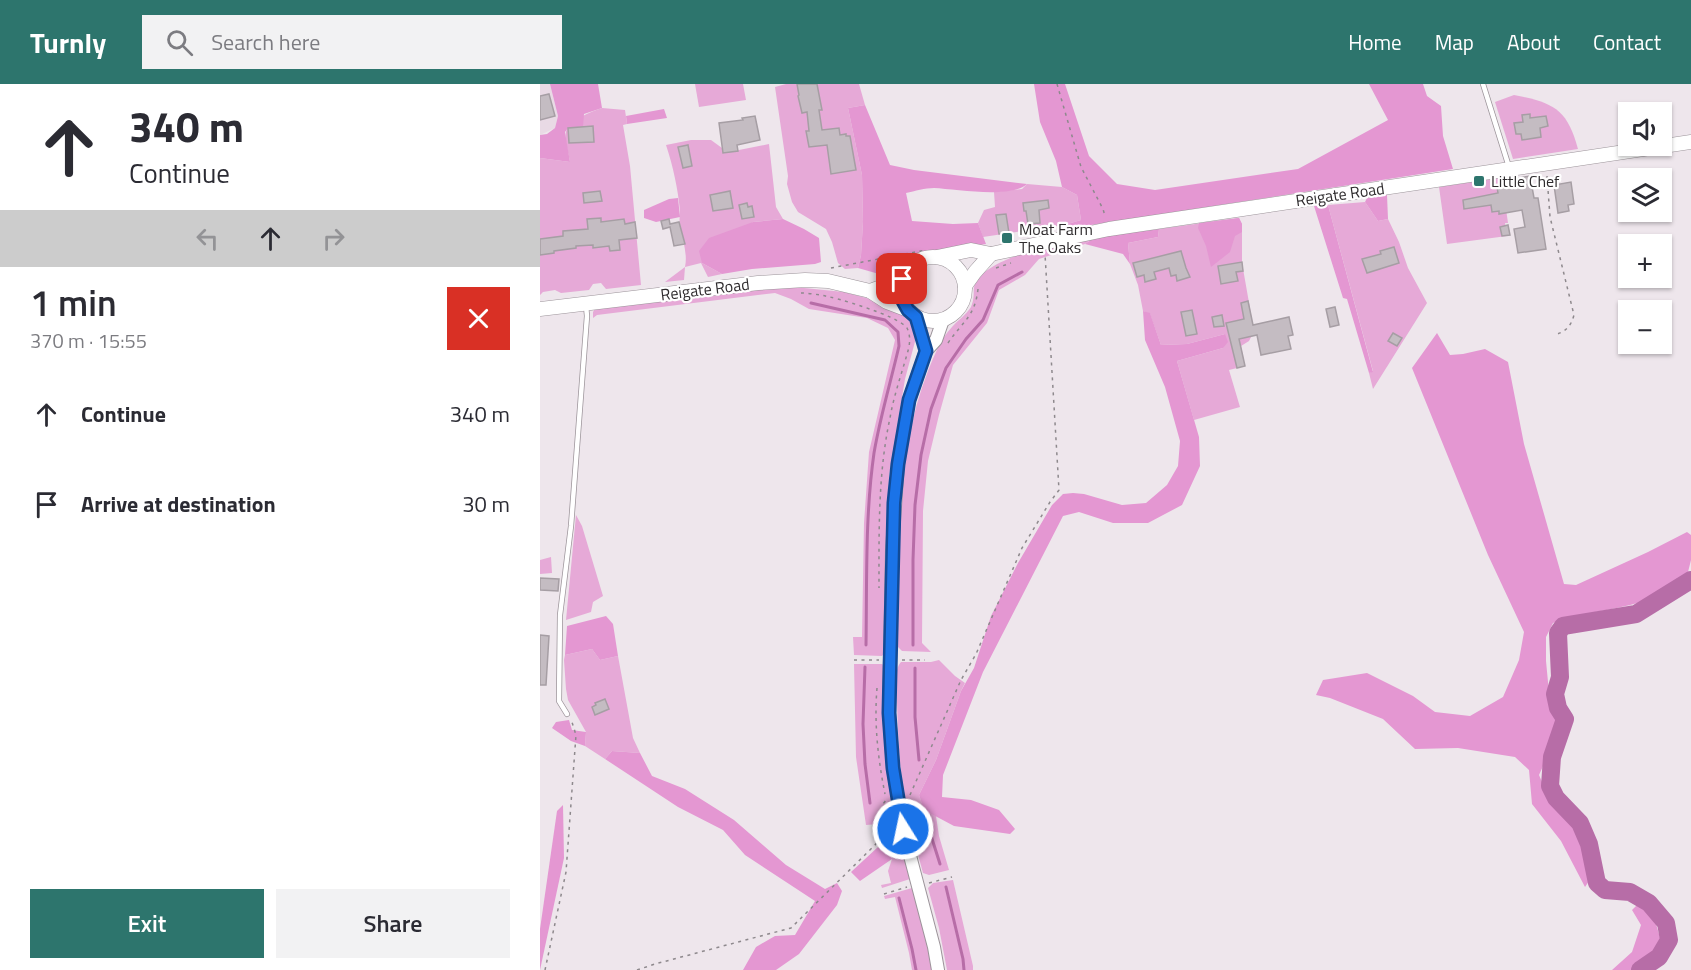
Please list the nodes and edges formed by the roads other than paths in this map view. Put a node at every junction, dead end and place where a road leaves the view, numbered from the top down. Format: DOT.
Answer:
graph roads {
  1 [pos="1484,84"];
  2 [pos="1691,142"];
  3 [pos="1510,168"];
  4 [pos="932,253"];
  5 [pos="991,254"];
  6 [pos="902,279"];
  7 [pos="972,287"];
  8 [pos="870,291"];
  9 [pos="585,304"];
  10 [pos="540,309"];
  11 [pos="912,314"];
  12 [pos="943,320"];
  13 [pos="926,351"];
  14 [pos="567,714"];
  15 [pos="938,970"];
  1 -- 3 [label="lane"];
  2 -- 3 [label="main road, Reigate Road"];
  3 -- 5 [label="main road, Reigate Road"];
  4 -- 5 [label="main road, Reigate Road"];
  4 -- 6 [label="main road"];
  4 -- 7 [label="main road"];
  5 -- 7 [label="main road"];
  6 -- 8 [label="main road"];
  6 -- 11 [label="main road"];
  7 -- 12 [label="main road"];
  8 -- 9 [label="main road, Reigate Road"];
  8 -- 11 [label="main road, Reigate Road"];
  9 -- 10 [label="main road, Reigate Road"];
  9 -- 14 [label="lane"];
  11 -- 12 [label="main road"];
  11 -- 13 [label="street"];
  12 -- 13 [label="street"];
  13 -- 15 [label="street"];
}
